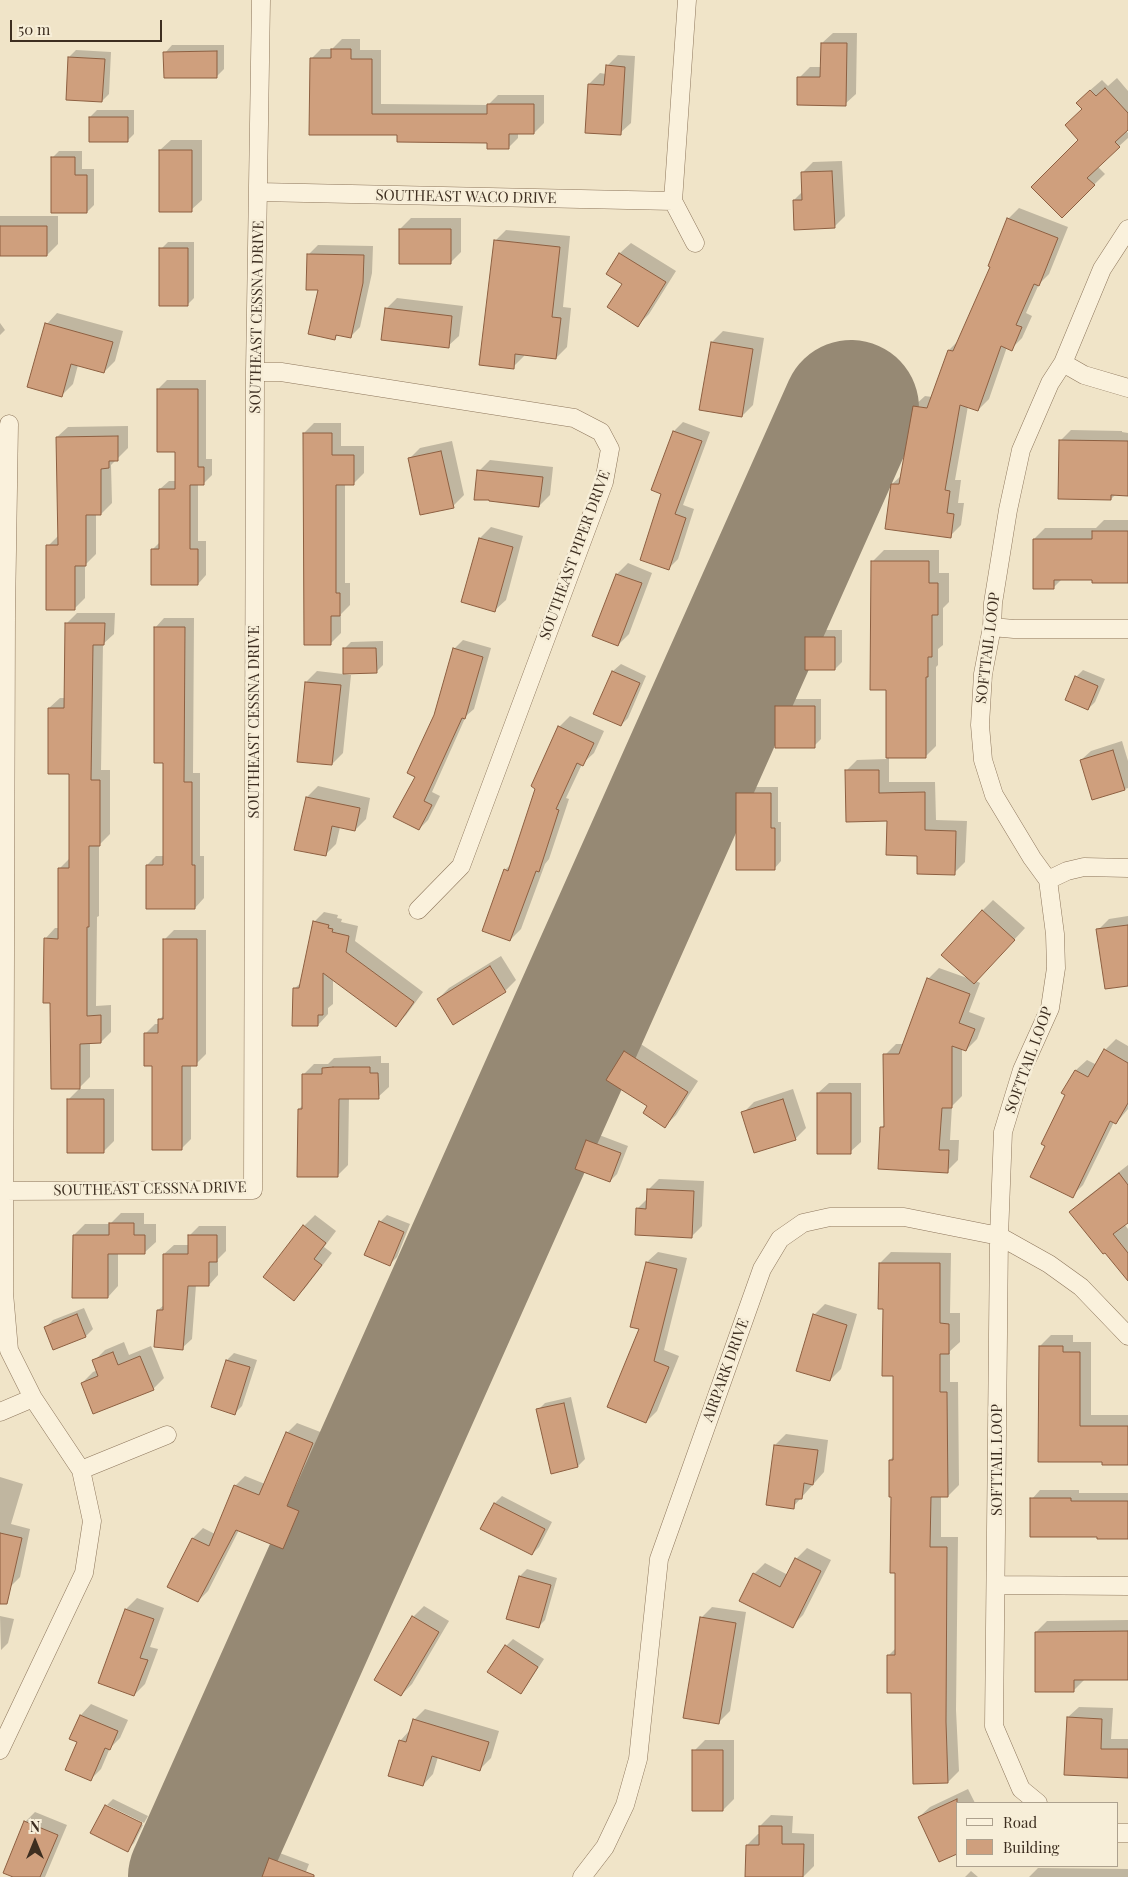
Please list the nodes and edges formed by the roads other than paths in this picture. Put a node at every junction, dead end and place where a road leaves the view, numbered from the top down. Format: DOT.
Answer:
graph roads {
  1 [pos="261,0"];
  2 [pos="687,0"];
  3 [pos="259,192"];
  4 [pos="672,201"];
  5 [pos="1128,229"];
  6 [pos="695,243"];
  7 [pos="1063,363"];
  8 [pos="255,372"];
  9 [pos="1128,388"];
  10 [pos="9,424"];
  11 [pos="3,613"];
  12 [pos="992,627"];
  13 [pos="1128,629"];
  14 [pos="1128,868"];
  15 [pos="1048,880"];
  16 [pos="418,910"];
  17 [pos="2,1191"];
  18 [pos="999,1236"];
  19 [pos="1128,1336"];
  20 [pos="32,1398"];
  21 [pos="0,1412"];
  22 [pos="167,1435"];
  23 [pos="82,1470"];
  24 [pos="996,1585"];
  25 [pos="1128,1586"];
  26 [pos="0,1750"];
  27 [pos="1037,1802"];
  28 [pos="582,1877"];
  1 -- 3 [label="street, SOUTHEAST CESSNA DRIVE"];
  2 -- 4 [label="street"];
  3 -- 4 [label="street, SOUTHEAST WACO DRIVE"];
  3 -- 8 [label="street, SOUTHEAST CESSNA DRIVE"];
  4 -- 6 [label="street"];
  5 -- 7 [label="street, SOFTTAIL LOOP"];
  7 -- 9 [label="street"];
  7 -- 12 [label="street, SOFTTAIL LOOP"];
  8 -- 16 [label="street, SOUTHEAST PIPER DRIVE"];
  8 -- 17 [label="street, SOUTHEAST CESSNA DRIVE"];
  10 -- 11 [label="street"];
  11 -- 17 [label="street"];
  12 -- 13 [label="street"];
  12 -- 15 [label="street, SOFTTAIL LOOP"];
  14 -- 15 [label="street"];
  15 -- 18 [label="street, SOFTTAIL LOOP"];
  17 -- 20 [label="street"];
  18 -- 19 [label="street, AIRPARK DRIVE"];
  18 -- 24 [label="street, SOFTTAIL LOOP"];
  18 -- 28 [label="street, AIRPARK DRIVE"];
  20 -- 21 [label="street"];
  20 -- 23 [label="street"];
  22 -- 23 [label="street"];
  23 -- 26 [label="street"];
  24 -- 25 [label="street"];
  24 -- 27 [label="street, SOFTTAIL LOOP"];
}
